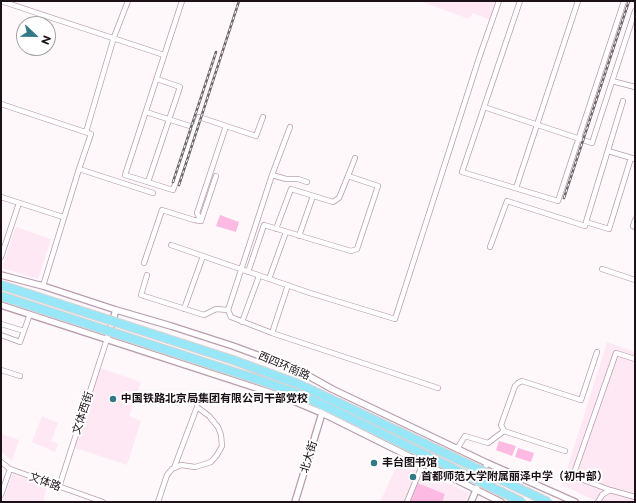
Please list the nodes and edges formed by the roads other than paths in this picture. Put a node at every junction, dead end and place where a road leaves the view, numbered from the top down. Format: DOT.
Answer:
graph roads {
  1 [pos="1,1"];
  2 [pos="128,1"];
  3 [pos="182,1"];
  4 [pos="499,1"];
  5 [pos="520,1"];
  6 [pos="578,1"];
  7 [pos="624,1"];
  8 [pos="635,11"];
  9 [pos="114,38"];
  10 [pos="164,55"];
  11 [pos="157,79"];
  12 [pos="612,81"];
  13 [pos="635,87"];
  14 [pos="624,101"];
  15 [pos="1,104"];
  16 [pos="484,107"];
  17 [pos="146,112"];
  18 [pos="263,117"];
  19 [pos="169,119"];
  20 [pos="537,125"];
  21 [pos="226,126"];
  22 [pos="290,127"];
  23 [pos="196,128"];
  24 [pos="86,132"];
  25 [pos="579,139"];
  26 [pos="608,151"];
  27 [pos="355,158"];
  28 [pos="633,159"];
  29 [pos="79,169"];
  30 [pos="272,175"];
  31 [pos="216,176"];
  32 [pos="348,176"];
  33 [pos="148,182"];
  34 [pos="307,182"];
  35 [pos="516,188"];
  36 [pos="153,193"];
  37 [pos="313,196"];
  38 [pos="1,197"];
  39 [pos="19,203"];
  40 [pos="63,217"];
  41 [pos="635,220"];
  42 [pos="201,221"];
  43 [pos="586,222"];
  44 [pos="635,227"];
  45 [pos="276,229"];
  46 [pos="286,232"];
  47 [pos="299,236"];
  48 [pos="171,245"];
  49 [pos="490,248"];
  50 [pos="203,256"];
  51 [pos="1,257"];
  52 [pos="144,263"];
  53 [pos="602,269"];
  54 [pos="241,270"];
  55 [pos="248,272"];
  56 [pos="1,275"];
  57 [pos="147,275"];
  58 [pos="259,276"];
  59 [pos="269,279"];
  60 [pos="635,280"];
  61 [pos="1,285"];
  62 [pos="43,286"];
  63 [pos="288,286"];
  64 [pos="1,296"];
  65 [pos="1,305"];
  66 [pos="184,309"];
  67 [pos="116,310"];
  68 [pos="228,310"];
  69 [pos="30,314"];
  70 [pos="242,322"];
  71 [pos="1,324"];
  72 [pos="24,331"];
  73 [pos="272,333"];
  74 [pos="1,335"];
  75 [pos="107,339"];
  76 [pos="597,352"];
  77 [pos="635,360"];
  78 [pos="1,370"];
  79 [pos="20,376"];
  80 [pos="438,388"];
  81 [pos="332,389"];
  82 [pos="322,413"];
  83 [pos="504,431"];
  84 [pos="458,449"];
  85 [pos="565,451"];
  86 [pos="1,462"];
  87 [pos="423,463"];
  88 [pos="487,463"];
  89 [pos="174,468"];
  90 [pos="10,469"];
  91 [pos="59,487"];
  92 [pos="476,490"];
  93 [pos="610,490"];
  94 [pos="1,495"];
  95 [pos="635,497"];
  96 [pos="103,502"];
  97 [pos="158,502"];
  98 [pos="295,502"];
  99 [pos="407,502"];
  100 [pos="471,502"];
  101 [pos="501,502"];
  102 [pos="522,502"];
  103 [pos="548,502"];
  104 [pos="575,502"];
  105 [pos="598,502"];
  1 -- 9 [label="street"];
  2 -- 9 [label="street"];
  3 -- 10 [label="street"];
  4 -- 63 [label="street"];
  5 -- 16 [label="street"];
  6 -- 20 [label="street"];
  7 -- 25 [label="street"];
  8 -- 12 [label="street"];
  9 -- 10 [label="street"];
  9 -- 24 [label="street"];
  10 -- 11 [label="street"];
  11 -- 17 [label="street"];
  11 -- 19 [label="street"];
  12 -- 13 [label="street"];
  12 -- 25 [label="street"];
  14 -- 26 [label="street"];
  15 -- 24 [label="street"];
  16 -- 20 [label="street"];
  16 -- 35 [label="street"];
  17 -- 19 [label="street"];
  17 -- 33 [label="street"];
  18 -- 21 [label="street"];
  19 -- 23 [label="street"];
  19 -- 33 [label="street"];
  20 -- 25 [label="street"];
  20 -- 35 [label="street"];
  21 -- 23 [label="street"];
  21 -- 42 [label="street"];
  22 -- 30 [label="street"];
  23 -- 33 [label="street"];
  24 -- 29 [label="street"];
  25 -- 35 [label="street"];
  26 -- 28 [label="street"];
  26 -- 43 [label="street"];
  27 -- 32 [label="street"];
  28 -- 43 [label="street"];
  29 -- 36 [label="street"];
  29 -- 40 [label="street"];
  30 -- 34 [label="street"];
  30 -- 54 [label="street"];
  31 -- 42 [label="street"];
  32 -- 37 [label="street"];
  32 -- 47 [label="street"];
  37 -- 45 [label="street"];
  37 -- 47 [label="street"];
  38 -- 39 [label="street"];
  39 -- 40 [label="street"];
  39 -- 51 [label="street"];
  40 -- 62 [label="street"];
  41 -- 44 [label="street"];
  42 -- 52 [label="street"];
  43 -- 49 [label="street"];
  45 -- 46 [label="street"];
  45 -- 55 [label="street"];
  46 -- 47 [label="street"];
  46 -- 59 [label="street"];
  48 -- 50 [label="street"];
  50 -- 54 [label="street"];
  50 -- 66 [label="street"];
  53 -- 60 [label="street"];
  54 -- 55 [label="street"];
  54 -- 68 [label="street"];
  55 -- 58 [label="street"];
  56 -- 62 [label="street, 西四环南路"];
  57 -- 66 [label="street"];
  58 -- 59 [label="street"];
  58 -- 70 [label="street"];
  59 -- 63 [label="street"];
  61 -- 103 [label="highway, 西四环南路, bridge"];
  62 -- 67 [label="street, 西四环南路"];
  63 -- 73 [label="street"];
  64 -- 102 [label="highway, 西四环南路, bridge"];
  65 -- 69 [label="street"];
  66 -- 68 [label="street"];
  67 -- 75 [label="street"];
  67 -- 81 [label="street, 西四环南路"];
  68 -- 70 [label="street"];
  69 -- 72 [label="street"];
  69 -- 75 [label="street"];
  70 -- 73 [label="street"];
  71 -- 72 [label="street"];
  72 -- 74 [label="street"];
  73 -- 80 [label="street"];
  75 -- 82 [label="street"];
  75 -- 91 [label="street, 文体西街"];
  76 -- 83 [label="street"];
  77 -- 93 [label="street"];
  78 -- 79 [label="street"];
  81 -- 82 [label="street, 北大街"];
  81 -- 84 [label="street, 西四环南路"];
  82 -- 87 [label="street"];
  82 -- 98 [label="street, 北大街"];
  83 -- 84 [label="street"];
  83 -- 85 [label="street"];
  84 -- 88 [label="street, 西四环南路"];
  86 -- 90 [label="street, 文体路"];
  87 -- 92 [label="street"];
  87 -- 99 [label="street"];
  88 -- 92 [label="street"];
  88 -- 104 [label="street, 西四环南路"];
  89 -- 89 [label="street"];
  89 -- 97 [label="street"];
  90 -- 91 [label="street, 文体路"];
  90 -- 94 [label="street"];
  91 -- 96 [label="street, 文体路"];
  92 -- 100 [label="street"];
  92 -- 101 [label="street"];
  93 -- 95 [label="street"];
  93 -- 105 [label="street"];
}
